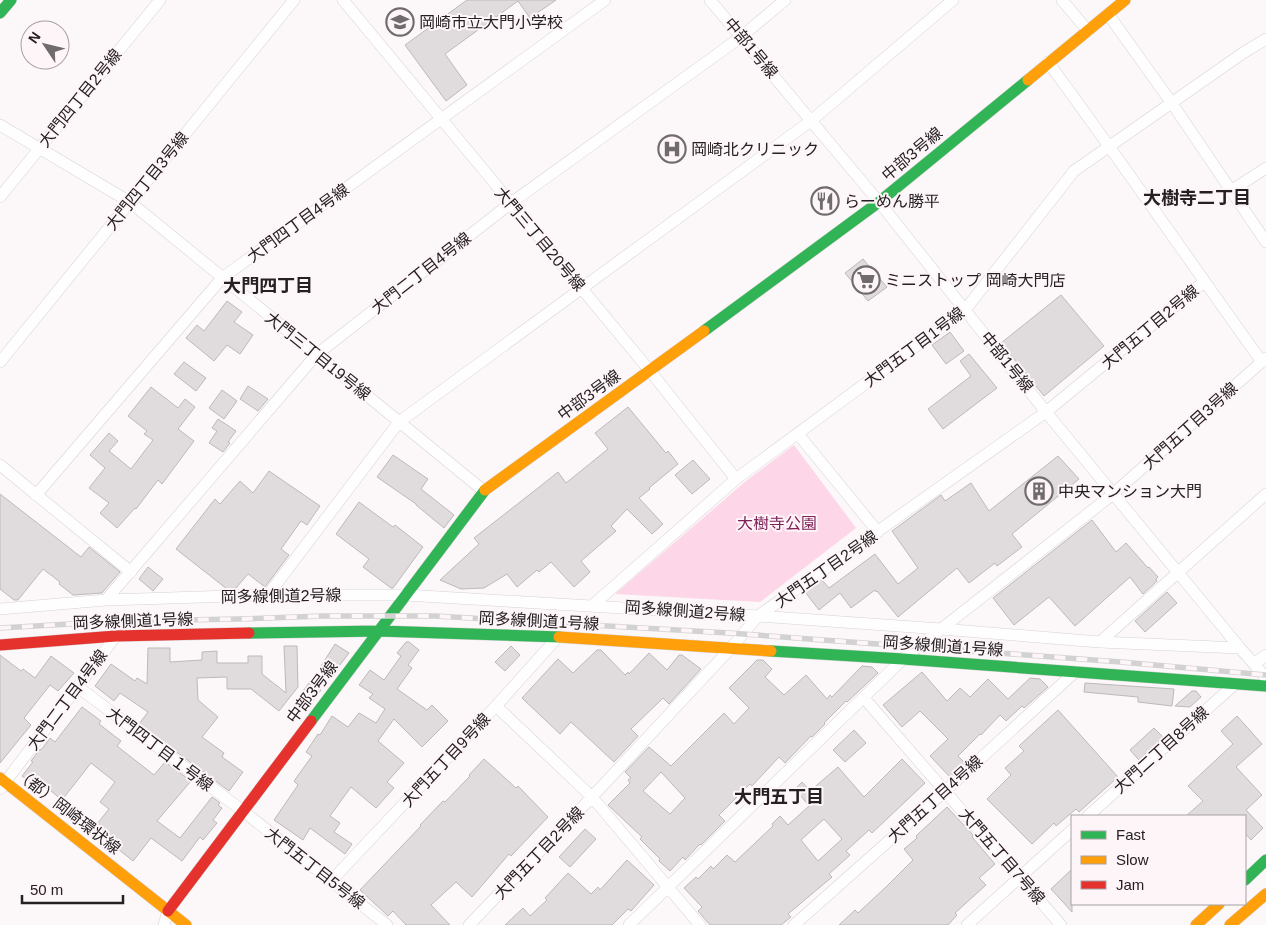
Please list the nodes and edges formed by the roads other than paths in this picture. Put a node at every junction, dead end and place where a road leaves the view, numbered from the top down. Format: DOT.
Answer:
graph roads {
  1 [pos="11,0"];
  2 [pos="160,0"];
  3 [pos="294,0"];
  4 [pos="343,0"];
  5 [pos="605,0"];
  6 [pos="710,0"];
  7 [pos="785,0"];
  8 [pos="953,0"];
  9 [pos="1062,0"];
  10 [pos="1125,0"];
  11 [pos="0,13"];
  12 [pos="1108,14"];
  13 [pos="1088,31"];
  14 [pos="742,37"];
  15 [pos="1266,39"];
  16 [pos="1048,62"];
  17 [pos="1171,102"];
  18 [pos="441,119"];
  19 [pos="812,120"];
  20 [pos="0,125"];
  21 [pos="1110,146"];
  22 [pos="39,148"];
  23 [pos="1266,168"];
  24 [pos="1232,190"];
  25 [pos="0,197"];
  26 [pos="130,202"];
  27 [pos="879,202"];
  28 [pos="511,203"];
  29 [pos="1266,242"];
  30 [pos="222,278"];
  31 [pos="1204,282"];
  32 [pos="581,288"];
  33 [pos="965,310"];
  34 [pos="316,355"];
  35 [pos="1264,360"];
  36 [pos="0,362"];
  37 [pos="650,371"];
  38 [pos="1046,412"];
  39 [pos="399,422"];
  40 [pos="798,434"];
  41 [pos="0,465"];
  42 [pos="736,479"];
  43 [pos="484,491"];
  44 [pos="1113,494"];
  45 [pos="1266,494"];
  46 [pos="36,495"];
  47 [pos="878,532"];
  48 [pos="131,572"];
  49 [pos="1178,573"];
  50 [pos="268,595"];
  51 [pos="405,595"];
  52 [pos="106,600"];
  53 [pos="593,606"];
  54 [pos="0,609"];
  55 [pos="758,616"];
  56 [pos="941,629"];
  57 [pos="379,631"];
  58 [pos="116,636"];
  59 [pos="558,637"];
  60 [pos="1100,642"];
  61 [pos="0,645"];
  62 [pos="731,648"];
  63 [pos="1240,648"];
  64 [pos="1266,655"];
  65 [pos="903,659"];
  66 [pos="1254,664"];
  67 [pos="1076,672"];
  68 [pos="1266,678"];
  69 [pos="1235,684"];
  70 [pos="1266,686"];
  71 [pos="78,687"];
  72 [pos="864,698"];
  73 [pos="496,706"];
  74 [pos="2,783"];
  75 [pos="946,791"];
  76 [pos="592,797"];
  77 [pos="242,811"];
  78 [pos="1089,815"];
  79 [pos="1071,831"];
  80 [pos="1266,860"];
  81 [pos="1020,877"];
  82 [pos="1246,879"];
  83 [pos="331,881"];
  84 [pos="668,888"];
  85 [pos="1266,894"];
  86 [pos="1218,905"];
  87 [pos="168,911"];
  88 [pos="164,925"];
  89 [pos="186,925"];
  90 [pos="387,925"];
  91 [pos="470,925"];
  92 [pos="629,925"];
  93 [pos="700,925"];
  94 [pos="794,925"];
  95 [pos="967,925"];
  96 [pos="1061,925"];
  97 [pos="1196,925"];
  98 [pos="1230,925"];
  1 -- 11 [label="street"];
  2 -- 22 [label="street, 大門四丁目2号線"];
  3 -- 26 [label="street, 大門四丁目3号線"];
  4 -- 18 [label="street, 大門三丁目20号線"];
  5 -- 18 [label="street, 大門四丁目4号線"];
  6 -- 14 [label="street, 中部1号線"];
  7 -- 14 [label="street, 大門二丁目4号線"];
  8 -- 19 [label="street"];
  9 -- 13 [label="street"];
  10 -- 12 [label="street, 中部3号線"];
  12 -- 13 [label="street, 中部3号線"];
  12 -- 17 [label="street"];
  13 -- 16 [label="street, 中部3号線"];
  14 -- 19 [label="street, 中部1号線"];
  14 -- 28 [label="street, 大門二丁目4号線"];
  15 -- 17 [label="street, 大門五丁目1号線"];
  16 -- 21 [label="street"];
  16 -- 27 [label="street, 中部3号線"];
  17 -- 21 [label="street, 大門五丁目1号線"];
  17 -- 24 [label="street"];
  18 -- 28 [label="street, 大門三丁目20号線"];
  18 -- 30 [label="street, 大門四丁目4号線"];
  19 -- 27 [label="street, 中部1号線"];
  19 -- 32 [label="street"];
  20 -- 22 [label="street, 大門三丁目19号線"];
  21 -- 31 [label="street"];
  21 -- 33 [label="street, 大門五丁目1号線"];
  22 -- 25 [label="street, 大門四丁目2号線"];
  22 -- 26 [label="street, 大門三丁目19号線"];
  23 -- 24 [label="street"];
  24 -- 29 [label="street"];
  26 -- 30 [label="street, 大門三丁目19号線"];
  26 -- 36 [label="street, 大門四丁目3号線"];
  27 -- 33 [label="street, 中部1号線"];
  27 -- 37 [label="street, 中部3号線"];
  28 -- 32 [label="street, 大門三丁目20号線"];
  28 -- 34 [label="street, 大門二丁目4号線"];
  30 -- 34 [label="street, 大門三丁目19号線"];
  30 -- 46 [label="street, 大門四丁目4号線"];
  31 -- 35 [label="street"];
  31 -- 38 [label="street, 大門五丁目2号線"];
  32 -- 37 [label="street, 大門三丁目20号線"];
  32 -- 39 [label="street"];
  33 -- 38 [label="street, 中部1号線"];
  33 -- 40 [label="street, 大門五丁目1号線"];
  34 -- 39 [label="street, 大門三丁目19号線"];
  34 -- 48 [label="street, 大門二丁目4号線"];
  35 -- 44 [label="street, 大門五丁目3号線"];
  37 -- 42 [label="street, 大門三丁目20号線"];
  37 -- 43 [label="street, 中部3号線"];
  38 -- 44 [label="street, 中部1号線"];
  38 -- 47 [label="street, 大門五丁目2号線"];
  39 -- 43 [label="street, 大門三丁目19号線"];
  39 -- 50 [label="street"];
  40 -- 42 [label="street, 大門五丁目1号線"];
  40 -- 47 [label="street"];
  41 -- 46 [label="street"];
  42 -- 53 [label="street, 大門五丁目1号線"];
  43 -- 51 [label="street, 中部3号線"];
  44 -- 49 [label="street, 中部1号線"];
  44 -- 56 [label="street, 大門五丁目3号線"];
  45 -- 49 [label="street"];
  46 -- 48 [label="street"];
  47 -- 55 [label="street, 大門五丁目2号線"];
  48 -- 52 [label="street, 大門二丁目4号線"];
  49 -- 60 [label="street"];
  49 -- 63 [label="street, 中部1号線"];
  50 -- 51 [label="street, 岡多線側道2号線"];
  50 -- 52 [label="street, 岡多線側道2号線"];
  51 -- 53 [label="street, 岡多線側道2号線"];
  51 -- 57 [label="street, 中部3号線"];
  52 -- 54 [label="street, 岡多線側道2号線"];
  53 -- 55 [label="street, 岡多線側道2号線"];
  55 -- 56 [label="street, 岡多線側道2号線"];
  55 -- 62 [label="street, 大門五丁目2号線"];
  56 -- 60 [label="street, 岡多線側道2号線"];
  56 -- 65 [label="street, 大門五丁目3号線"];
  57 -- 58 [label="street, 岡多線側道1号線"];
  57 -- 59 [label="street, 岡多線側道1号線"];
  57 -- 77 [label="street, 中部3号線"];
  58 -- 61 [label="street, 岡多線側道1号線"];
  58 -- 71 [label="street, 大門二丁目4号線"];
  59 -- 62 [label="street, 岡多線側道1号線"];
  59 -- 73 [label="street, 大門五丁目9号線"];
  60 -- 63 [label="street, 岡多線側道2号線"];
  62 -- 65 [label="street, 岡多線側道1号線"];
  62 -- 76 [label="street, 大門五丁目2号線"];
  63 -- 66 [label="street, 中部1号線"];
  64 -- 66 [label="street"];
  65 -- 67 [label="street, 岡多線側道1号線"];
  65 -- 72 [label="street, 大門五丁目3号線"];
  66 -- 68 [label="street, 中部1号線"];
  67 -- 69 [label="street, 岡多線側道1号線"];
  67 -- 75 [label="street, 大門五丁目4号線"];
  69 -- 70 [label="street, 岡多線側道1号線"];
  69 -- 78 [label="street, 大門二丁目8号線"];
  71 -- 74 [label="street, 大門二丁目4号線"];
  71 -- 77 [label="street, 大門四丁目１号線"];
  72 -- 75 [label="street, 大門五丁目7号線"];
  72 -- 84 [label="street, 大門五丁目3号線"];
  73 -- 76 [label="street"];
  73 -- 83 [label="street, 大門五丁目9号線"];
  74 -- 87 [label="street, （都）岡崎環状線"];
  75 -- 81 [label="street, 大門五丁目7号線"];
  75 -- 94 [label="street, 大門五丁目4号線"];
  76 -- 84 [label="street"];
  76 -- 91 [label="street, 大門五丁目2号線"];
  77 -- 83 [label="street, 大門五丁目5号線"];
  77 -- 87 [label="street, 中部3号線"];
  79 -- 81 [label="street"];
  80 -- 82 [label="street"];
  81 -- 95 [label="street"];
  81 -- 96 [label="street, 大門五丁目7号線"];
  83 -- 90 [label="street, 大門五丁目5号線"];
  84 -- 92 [label="street, 大門五丁目3号線"];
  84 -- 93 [label="street"];
  85 -- 98 [label="street"];
  86 -- 97 [label="street"];
  87 -- 88 [label="street"];
  87 -- 89 [label="street, （都）岡崎環状線"];
}
